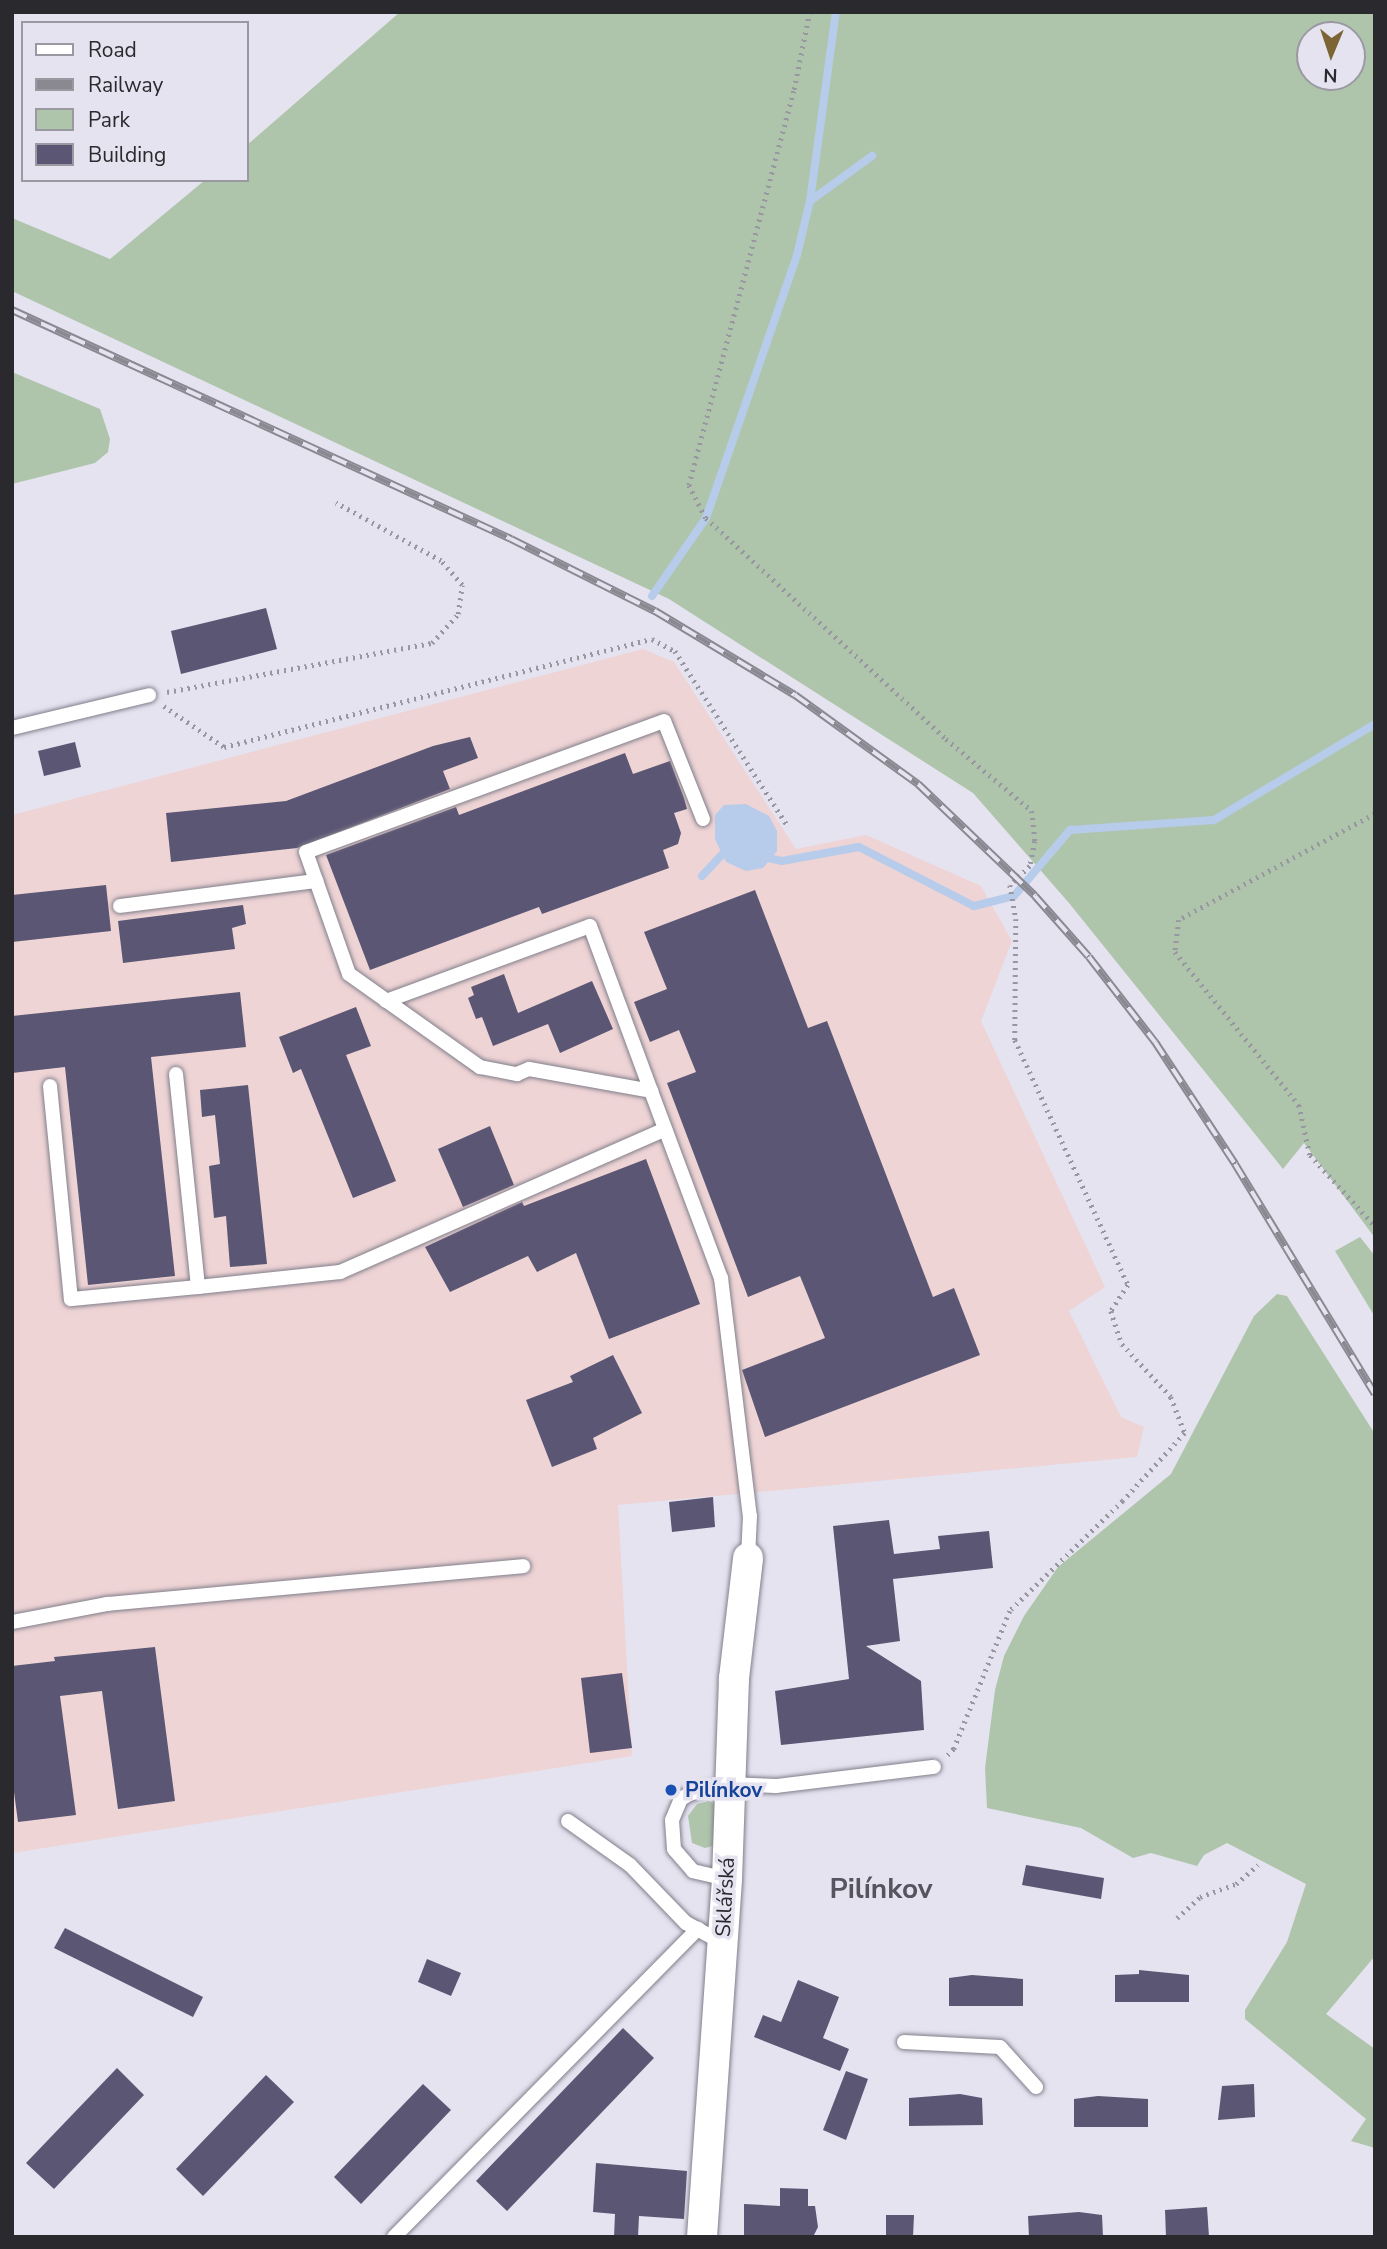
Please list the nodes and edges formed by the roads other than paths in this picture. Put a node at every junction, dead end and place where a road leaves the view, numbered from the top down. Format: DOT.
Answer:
graph roads {
  1 [pos="149,695"];
  2 [pos="12,728"];
  3 [pos="703,819"];
  4 [pos="316,881"];
  5 [pos="120,906"];
  6 [pos="386,1000"];
  7 [pos="176,1074"];
  8 [pos="50,1086"];
  9 [pos="651,1091"];
  10 [pos="665,1129"];
  11 [pos="198,1287"];
  12 [pos="748,1558"];
  13 [pos="523,1566"];
  14 [pos="12,1622"];
  15 [pos="934,1767"];
  16 [pos="728,1784"];
  17 [pos="568,1821"];
  18 [pos="727,1879"];
  19 [pos="710,1936"];
  20 [pos="904,2042"];
  21 [pos="1036,2087"];
  22 [pos="394,2237"];
  23 [pos="702,2237"];
  1 -- 2 [label="lane"];
  3 -- 4 [label="lane"];
  4 -- 5 [label="lane"];
  4 -- 6 [label="lane"];
  6 -- 9 [label="lane"];
  6 -- 9 [label="lane"];
  7 -- 11 [label="lane"];
  8 -- 11 [label="lane"];
  9 -- 10 [label="lane"];
  10 -- 11 [label="lane"];
  10 -- 12 [label="lane"];
  12 -- 16 [label="street, Sklářská"];
  13 -- 14 [label="lane"];
  15 -- 16 [label="lane"];
  16 -- 18 [label="street, Sklářská"];
  16 -- 18 [label="lane"];
  17 -- 19 [label="lane"];
  18 -- 19 [label="street, Sklářská"];
  19 -- 22 [label="lane"];
  19 -- 23 [label="street, Sklářská"];
  20 -- 21 [label="lane"];
}
